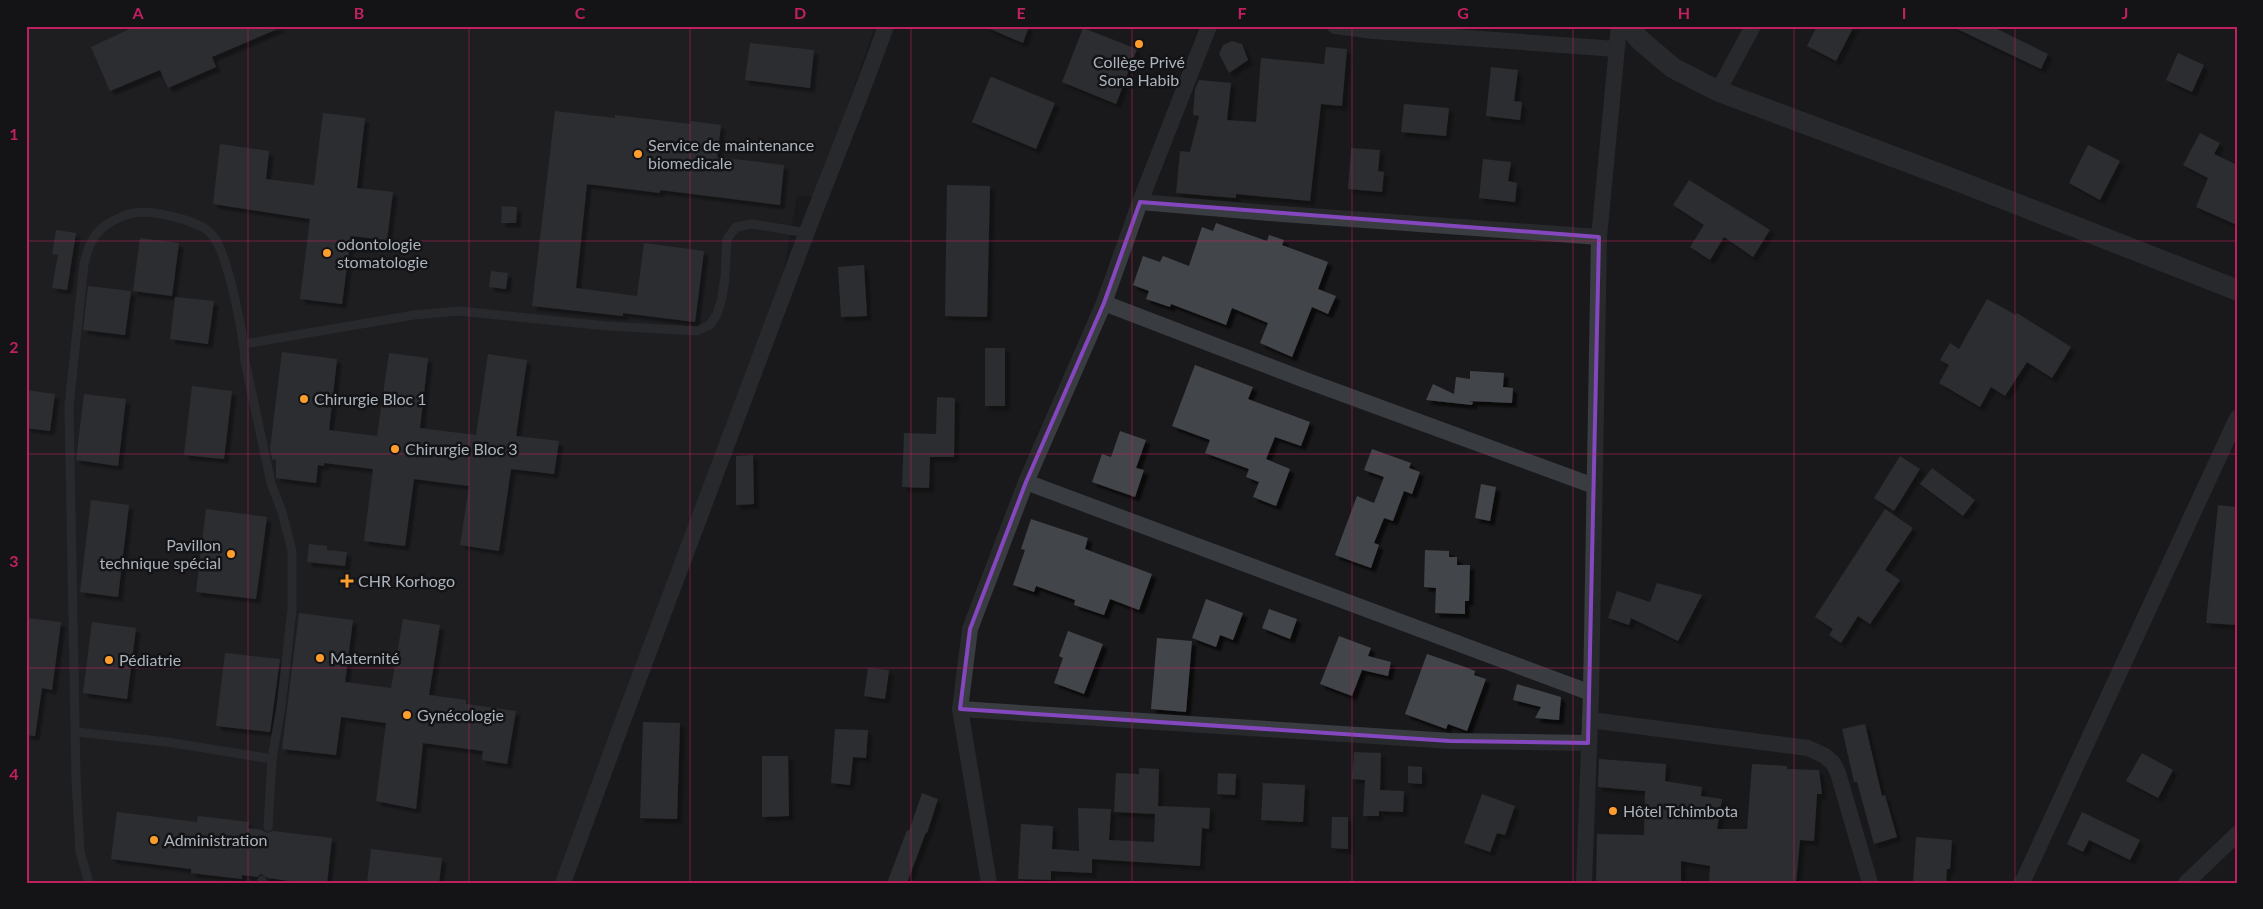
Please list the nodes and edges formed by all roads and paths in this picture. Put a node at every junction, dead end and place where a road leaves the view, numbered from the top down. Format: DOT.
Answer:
graph roads {
  1 [pos="886,26"];
  2 [pos="1209,26"];
  3 [pos="1335,26"];
  4 [pos="1619,26"];
  5 [pos="1628,26"];
  6 [pos="1754,26"];
  7 [pos="1616,49"];
  8 [pos="1718,91"];
  9 [pos="1140,202"];
  10 [pos="807,233"];
  11 [pos="1599,237"];
  12 [pos="2237,290"];
  13 [pos="1104,303"];
  14 [pos="244,344"];
  15 [pos="2237,418"];
  16 [pos="1026,482"];
  17 [pos="1594,486"];
  18 [pos="1591,693"];
  19 [pos="960,709"];
  20 [pos="1590,720"];
  21 [pos="77,732"];
  22 [pos="1588,743"];
  23 [pos="272,759"];
  24 [pos="268,827"];
  25 [pos="2237,834"];
  26 [pos="89,883"];
  27 [pos="563,883"];
  28 [pos="989,883"];
  29 [pos="1584,883"];
  30 [pos="1870,883"];
  31 [pos="2022,883"];
  32 [pos="2186,883"];
  1 -- 10 [label="street"];
  2 -- 9 [label="street"];
  3 -- 7 [label="street"];
  4 -- 7 [label="street"];
  5 -- 8 [label="street"];
  6 -- 8 [label="street"];
  7 -- 11 [label="street"];
  8 -- 12 [label="street"];
  9 -- 11 [label="street"];
  9 -- 13 [label="street"];
  10 -- 14 [label="lane"];
  10 -- 27 [label="street"];
  11 -- 17 [label="street"];
  13 -- 16 [label="street"];
  13 -- 17 [label="street"];
  14 -- 21 [label="lane"];
  14 -- 23 [label="lane"];
  15 -- 31 [label="street"];
  16 -- 18 [label="street"];
  16 -- 19 [label="street"];
  17 -- 18 [label="street"];
  18 -- 20 [label="street"];
  19 -- 22 [label="street"];
  19 -- 28 [label="street"];
  20 -- 22 [label="street"];
  20 -- 30 [label="street"];
  21 -- 23 [label="lane"];
  21 -- 26 [label="lane"];
  22 -- 29 [label="street"];
  23 -- 24 [label="lane"];
  25 -- 32 [label="street"];
}
